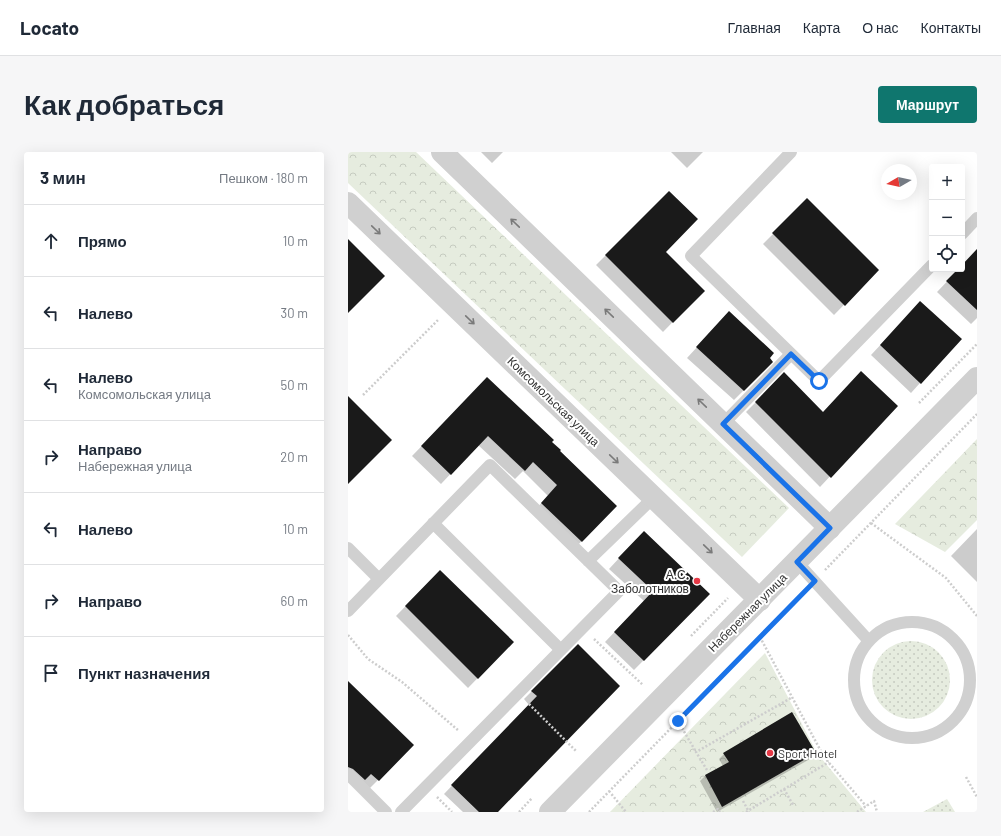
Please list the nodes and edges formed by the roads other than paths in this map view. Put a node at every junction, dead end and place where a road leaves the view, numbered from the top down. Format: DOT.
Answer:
graph roads {
  1 [pos="442,152"];
  2 [pos="791,152"];
  3 [pos="348,203"];
  4 [pos="977,218"];
  5 [pos="965,231"];
  6 [pos="929,268"];
  7 [pos="791,354"];
  8 [pos="977,378"];
  9 [pos="723,424"];
  10 [pos="654,497"];
  11 [pos="433,523"];
  12 [pos="830,528"];
  13 [pos="348,548"];
  14 [pos="588,561"];
  15 [pos="797,562"];
  16 [pos="379,579"];
  17 [pos="760,600"];
  18 [pos="348,611"];
  19 [pos="869,641"];
  20 [pos="561,650"];
  21 [pos="348,774"];
  22 [pos="386,812"];
  23 [pos="401,812"];
  24 [pos="550,812"];
  9 -- 1 [label="street, one-way"];
  2 -- 7 [label="lane"];
  3 -- 10 [label="street, Комсомольская улица, one-way"];
  4 -- 5 [label="lane"];
  6 -- 7 [label="lane"];
  7 -- 9 [label="lane"];
  8 -- 12 [label="street, Набережная улица"];
  9 -- 12 [label="street"];
  10 -- 14 [label="lane"];
  10 -- 17 [label="street, Комсомольская улица, one-way"];
  11 -- 14 [label="lane"];
  11 -- 16 [label="lane"];
  11 -- 20 [label="lane"];
  12 -- 15 [label="street, Набережная улица"];
  13 -- 16 [label="lane"];
  14 -- 20 [label="lane"];
  15 -- 17 [label="street, Набережная улица"];
  15 -- 19 [label="lane"];
  16 -- 18 [label="lane"];
  17 -- 24 [label="street, Набережная улица"];
  19 -- 19 [label="lane"];
  20 -- 23 [label="lane"];
  21 -- 22 [label="lane"];
}
